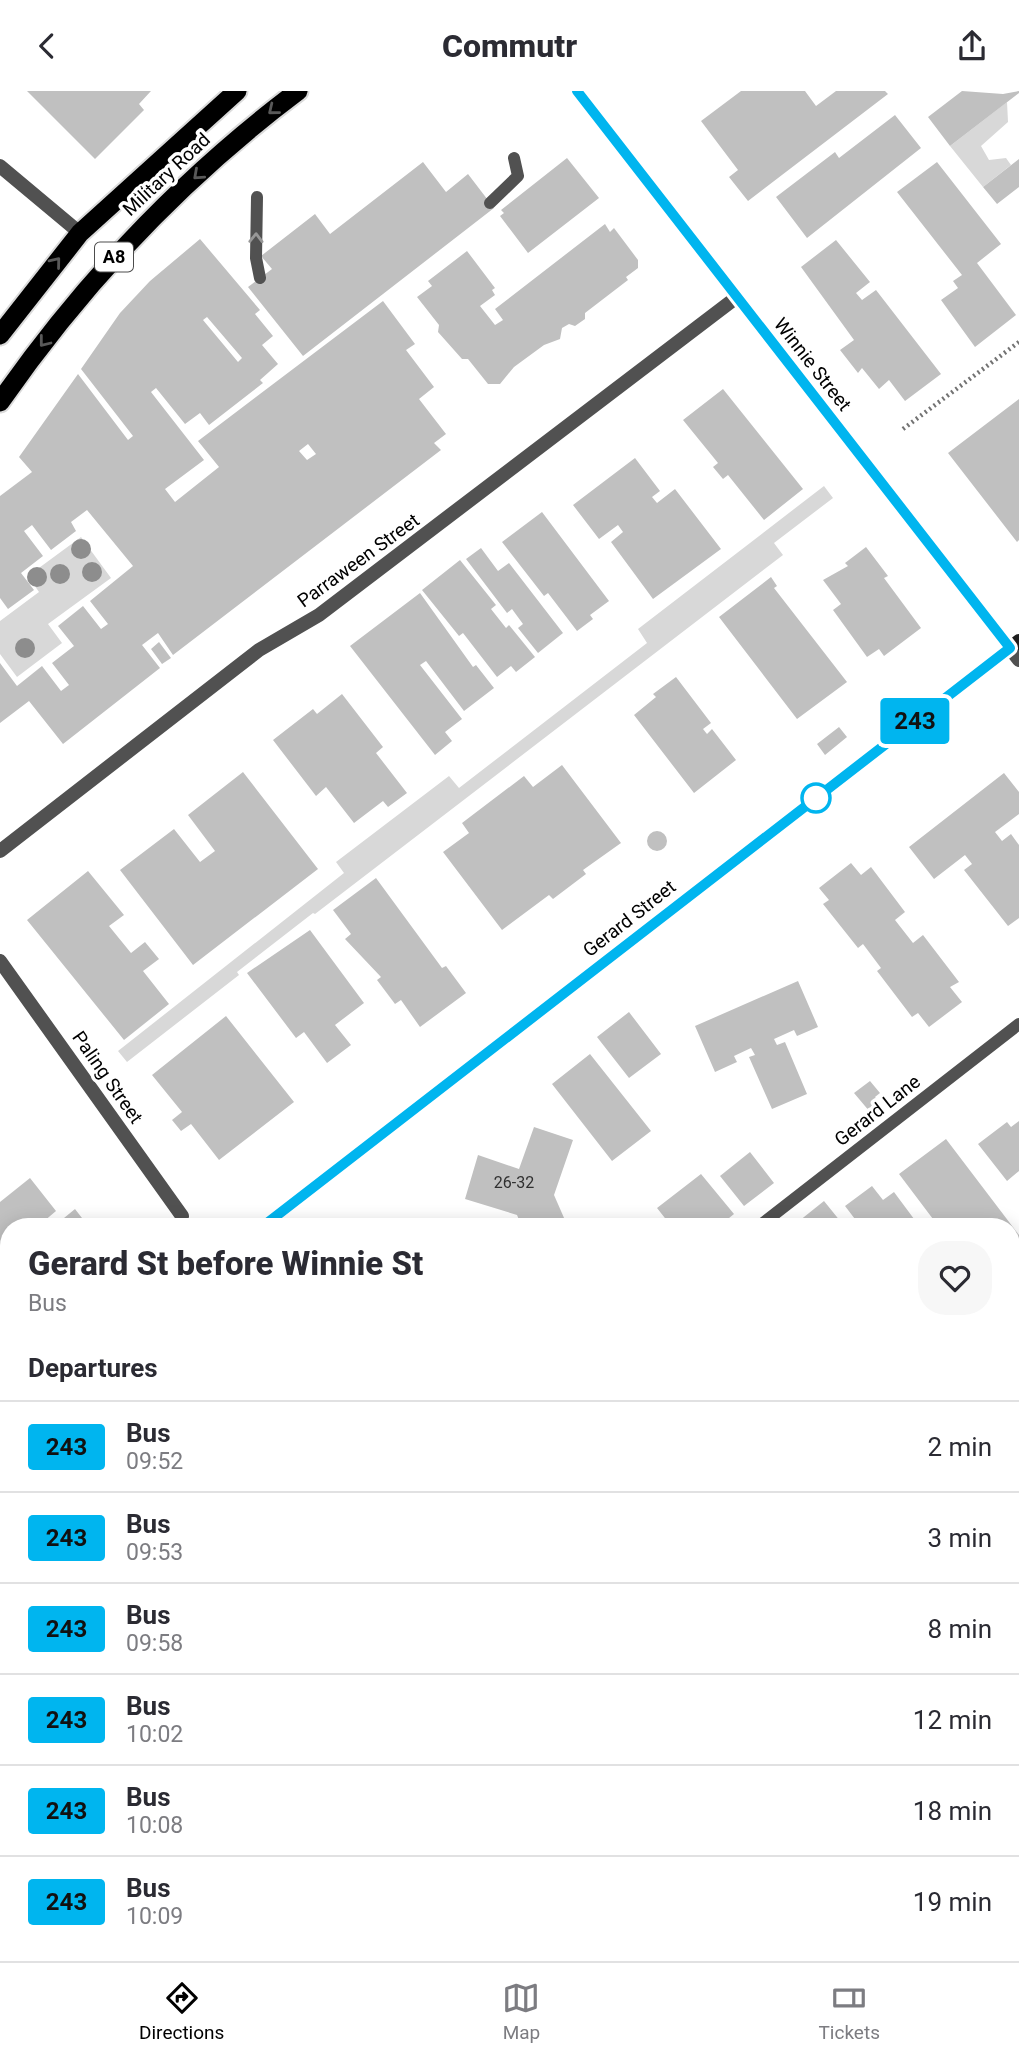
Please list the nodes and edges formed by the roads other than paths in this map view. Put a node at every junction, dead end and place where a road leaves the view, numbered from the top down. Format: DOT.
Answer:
graph roads {
  1 [pos="237,91"];
  2 [pos="298,91"];
  3 [pos="578,91"];
  4 [pos="514,158"];
  5 [pos="0,166"];
  6 [pos="257,197"];
  7 [pos="490,203"];
  8 [pos="80,233"];
  9 [pos="260,278"];
  10 [pos="737,297"];
  11 [pos="0,335"];
  12 [pos="0,402"];
  13 [pos="1016,650"];
  14 [pos="0,851"];
  15 [pos="0,961"];
  16 [pos="1019,1024"];
  17 [pos="182,1216"];
  18 [pos="274,1218"];
  19 [pos="770,1218"];
  1 -- 8 [label="highway, Military Road / A8"];
  2 -- 12 [label="highway, Military Road / A8, one-way"];
  3 -- 10 [label="street, Winnie Street"];
  4 -- 7 [label="lane"];
  5 -- 8 [label="street"];
  9 -- 6 [label="lane, one-way"];
  11 -- 8 [label="highway, Military Road / A8, one-way"];
  10 -- 13 [label="street, Winnie Street"];
  10 -- 14 [label="street, Parraween Street"];
  13 -- 18 [label="main road, Gerard Street"];
  15 -- 17 [label="street, Paling Street"];
  16 -- 19 [label="lane, Gerard Lane"];
}
